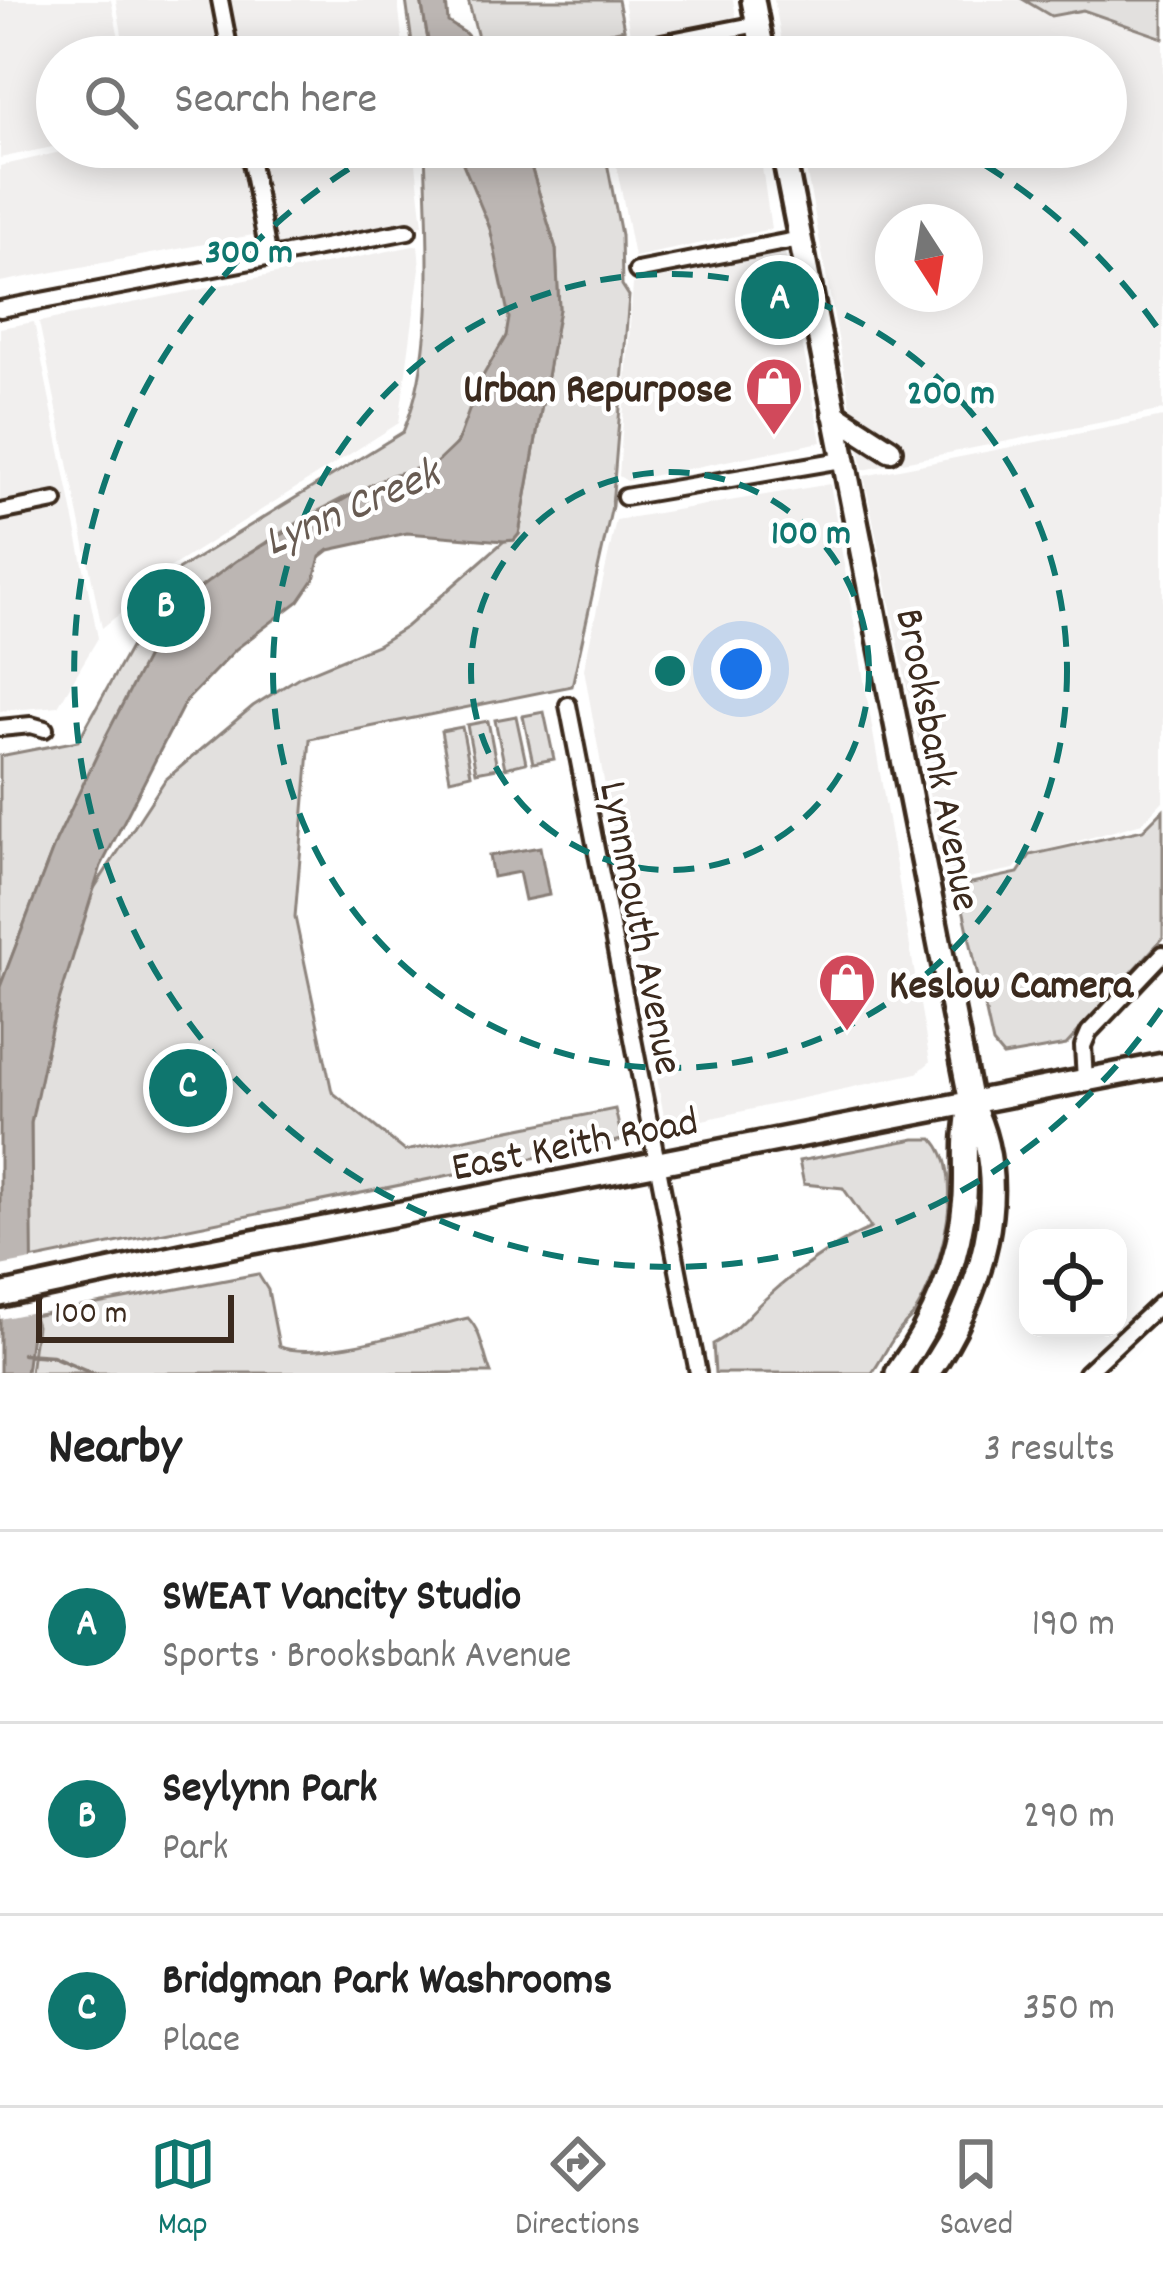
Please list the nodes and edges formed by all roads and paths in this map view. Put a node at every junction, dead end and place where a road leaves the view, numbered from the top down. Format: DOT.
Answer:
graph roads {
  1 [pos="220,0"];
  2 [pos="753,0"];
  3 [pos="758,23"];
  4 [pos="227,36"];
  5 [pos="694,36"];
  6 [pos="760,36"];
  7 [pos="252,168"];
  8 [pos="786,168"];
  9 [pos="408,231"];
  10 [pos="800,239"];
  11 [pos="269,258"];
  12 [pos="637,271"];
  13 [pos="0,309"];
  14 [pos="834,414"];
  15 [pos="890,450"];
  16 [pos="842,460"];
  17 [pos="625,497"];
  18 [pos="55,501"];
  19 [pos="0,512"];
  20 [pos="568,705"];
  21 [pos="0,728"];
  22 [pos="45,729"];
  23 [pos="1163,954"];
  24 [pos="1163,1065"];
  25 [pos="1084,1080"];
  26 [pos="971,1103"];
  27 [pos="656,1164"];
  28 [pos="0,1295"];
  29 [pos="1163,1302"];
  30 [pos="697,1373"];
  31 [pos="897,1373"];
  32 [pos="928,1373"];
  33 [pos="1086,1373"];
  1 -- 4 [label="street"];
  2 -- 3 [label="main road"];
  3 -- 5 [label="street"];
  3 -- 6 [label="main road"];
  7 -- 11 [label="street"];
  8 -- 10 [label="main road, Brooksbank Avenue"];
  9 -- 11 [label="street"];
  10 -- 12 [label="street"];
  10 -- 14 [label="main road, Brooksbank Avenue"];
  11 -- 13 [label="street"];
  14 -- 15 [label="main road"];
  14 -- 16 [label="main road, Brooksbank Avenue"];
  16 -- 17 [label="street"];
  16 -- 26 [label="main road, Brooksbank Avenue"];
  18 -- 19 [label="street"];
  20 -- 27 [label="street, Lynnmouth Avenue"];
  21 -- 22 [label="street"];
  23 -- 25 [label="street"];
  24 -- 25 [label="main road, East Keith Road"];
  25 -- 26 [label="main road, East Keith Road"];
  26 -- 27 [label="main road, East Keith Road"];
  26 -- 31 [label="main road"];
  26 -- 32 [label="main road"];
  27 -- 28 [label="main road, East Keith Road"];
  27 -- 30 [label="street, Lynnmouth Avenue"];
  29 -- 33 [label="street"];
}
